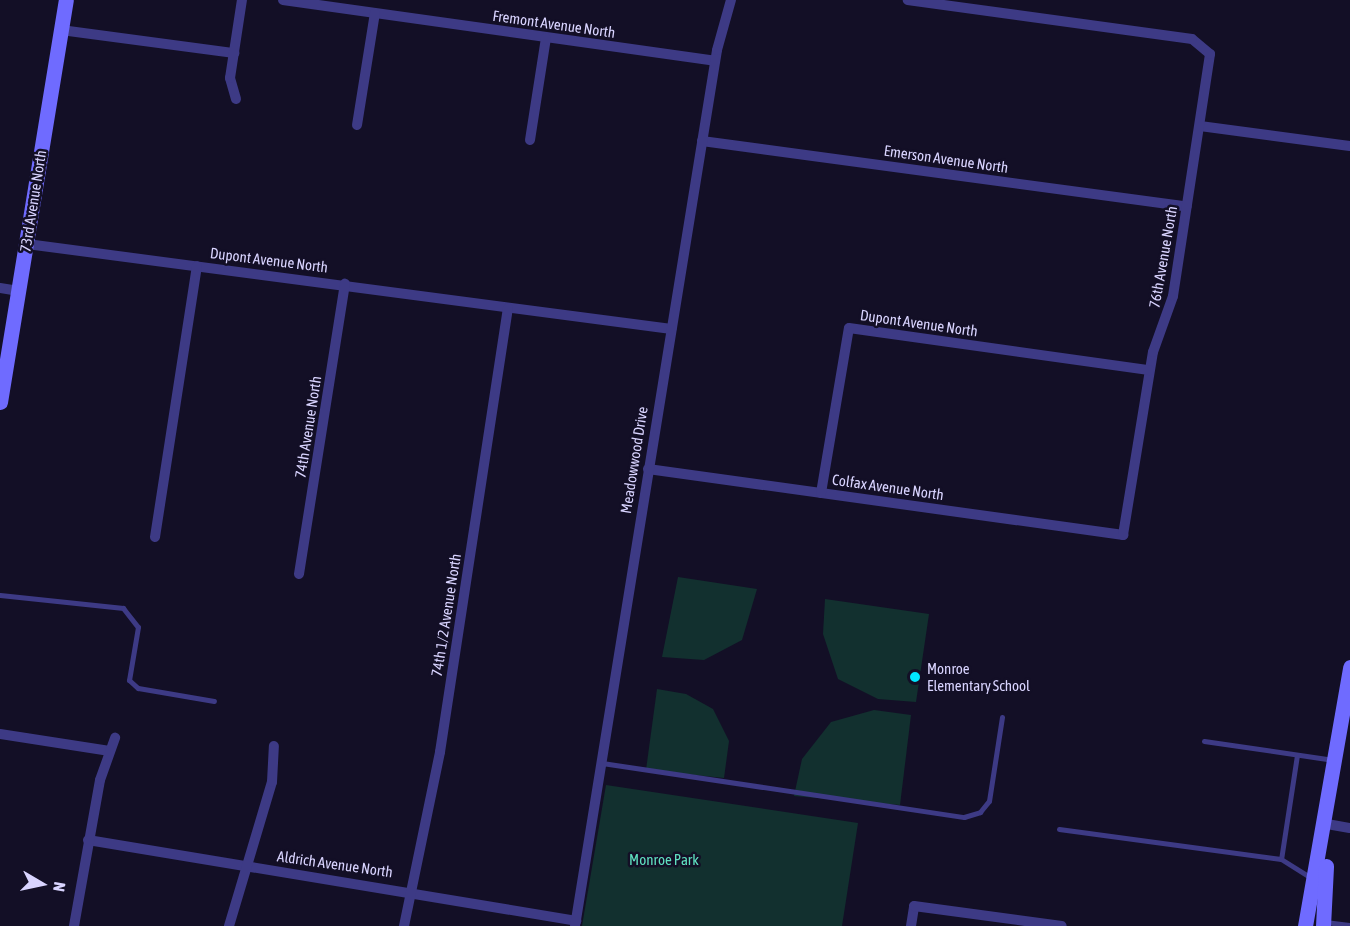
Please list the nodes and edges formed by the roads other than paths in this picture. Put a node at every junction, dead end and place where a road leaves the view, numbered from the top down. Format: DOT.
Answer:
graph roads {
  1 [pos="66,0"];
  2 [pos="242,0"];
  3 [pos="283,0"];
  4 [pos="731,0"];
  5 [pos="908,0"];
  6 [pos="375,13"];
  7 [pos="61,30"];
  8 [pos="546,38"];
  9 [pos="234,53"];
  10 [pos="715,61"];
  11 [pos="236,99"];
  12 [pos="357,125"];
  13 [pos="1200,126"];
  14 [pos="530,140"];
  15 [pos="702,141"];
  16 [pos="1350,146"];
  17 [pos="1187,207"];
  18 [pos="27,244"];
  19 [pos="197,266"];
  20 [pos="345,284"];
  21 [pos="0,288"];
  22 [pos="19,291"];
  23 [pos="508,308"];
  24 [pos="671,329"];
  25 [pos="1149,370"];
  26 [pos="0,402"];
  27 [pos="648,469"];
  28 [pos="821,493"];
  29 [pos="1123,535"];
  30 [pos="155,537"];
  31 [pos="299,574"];
  32 [pos="0,595"];
  33 [pos="1350,667"];
  34 [pos="214,701"];
  35 [pos="1002,717"];
  36 [pos="0,734"];
  37 [pos="115,738"];
  38 [pos="1204,741"];
  39 [pos="274,746"];
  40 [pos="110,751"];
  41 [pos="1297,755"];
  42 [pos="1335,760"];
  43 [pos="600,762"];
  44 [pos="1327,824"];
  45 [pos="1350,828"];
  46 [pos="1059,829"];
  47 [pos="88,840"];
  48 [pos="1281,859"];
  49 [pos="245,866"];
  50 [pos="1315,880"];
  51 [pos="409,890"];
  52 [pos="575,923"];
  53 [pos="1324,924"];
  54 [pos="1350,925"];
  55 [pos="74,926"];
  56 [pos="229,926"];
  57 [pos="404,926"];
  58 [pos="911,926"];
  59 [pos="1062,926"];
  60 [pos="1305,926"];
  1 -- 7 [label="street, 73rd Avenue North"];
  2 -- 9 [label="street"];
  3 -- 6 [label="street, Fremont Avenue North"];
  4 -- 10 [label="street, Meadowwood Drive"];
  5 -- 13 [label="street, 76th Avenue North"];
  6 -- 8 [label="street, Fremont Avenue North"];
  6 -- 12 [label="street"];
  7 -- 9 [label="street"];
  7 -- 18 [label="street, 73rd Avenue North"];
  8 -- 10 [label="street, Fremont Avenue North"];
  8 -- 14 [label="street"];
  9 -- 11 [label="street"];
  10 -- 15 [label="street, Meadowwood Drive"];
  13 -- 16 [label="street"];
  13 -- 17 [label="street, 76th Avenue North"];
  15 -- 17 [label="street, Emerson Avenue North"];
  15 -- 24 [label="street, Meadowwood Drive"];
  17 -- 25 [label="street, 76th Avenue North"];
  18 -- 19 [label="street, Dupont Avenue North"];
  18 -- 22 [label="street, 73rd Avenue North"];
  19 -- 20 [label="street, Dupont Avenue North"];
  19 -- 30 [label="street"];
  20 -- 23 [label="street, Dupont Avenue North"];
  20 -- 31 [label="street, 74th Avenue North"];
  21 -- 22 [label="street"];
  22 -- 26 [label="street, 73rd Avenue North"];
  23 -- 24 [label="street, Dupont Avenue North"];
  23 -- 51 [label="street, 74th 1/2 Avenue North"];
  24 -- 27 [label="street, Meadowwood Drive"];
  25 -- 28 [label="street, Dupont Avenue North"];
  25 -- 29 [label="street, 76th Avenue North"];
  27 -- 28 [label="street, Colfax Avenue North"];
  27 -- 43 [label="street, Meadowwood Drive"];
  28 -- 29 [label="street, Colfax Avenue North"];
  32 -- 34 [label="lane"];
  33 -- 42 [label="street"];
  35 -- 43 [label="lane"];
  36 -- 40 [label="street"];
  37 -- 40 [label="street"];
  38 -- 41 [label="lane"];
  39 -- 49 [label="street"];
  40 -- 47 [label="street"];
  41 -- 42 [label="lane"];
  41 -- 48 [label="lane"];
  42 -- 44 [label="street"];
  43 -- 52 [label="street, Meadowwood Drive"];
  44 -- 45 [label="street"];
  44 -- 50 [label="street"];
  44 -- 53 [label="street"];
  46 -- 48 [label="lane"];
  47 -- 49 [label="street, Aldrich Avenue North"];
  47 -- 55 [label="street"];
  48 -- 50 [label="lane"];
  49 -- 51 [label="street, Aldrich Avenue North"];
  49 -- 56 [label="street"];
  50 -- 60 [label="street"];
  51 -- 52 [label="street, Aldrich Avenue North"];
  51 -- 57 [label="street, 74th 1/2 Avenue North"];
  53 -- 54 [label="lane"];
  58 -- 59 [label="street"];
}
